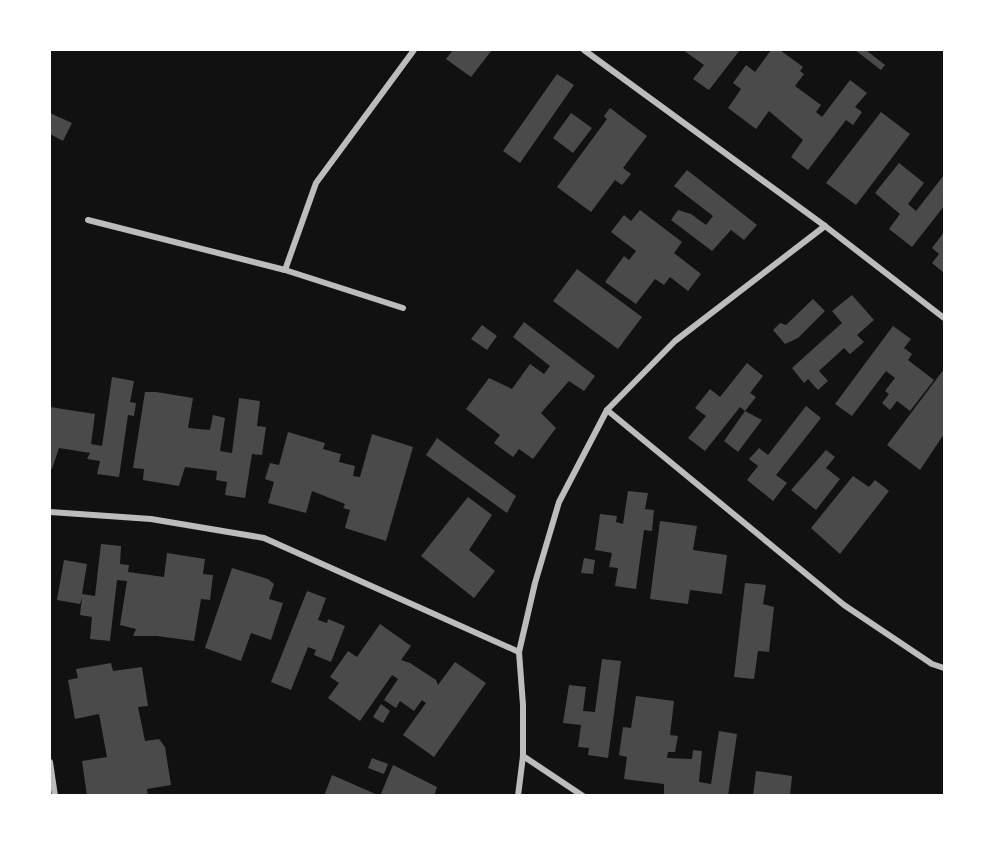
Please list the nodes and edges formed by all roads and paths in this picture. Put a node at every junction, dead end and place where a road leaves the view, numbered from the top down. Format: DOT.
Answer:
graph roads {
  1 [pos="414,50"];
  2 [pos="584,50"];
  3 [pos="88,220"];
  4 [pos="825,226"];
  5 [pos="285,270"];
  6 [pos="403,308"];
  7 [pos="945,318"];
  8 [pos="608,410"];
  9 [pos="50,512"];
  10 [pos="519,652"];
  11 [pos="945,669"];
  12 [pos="523,756"];
  13 [pos="50,762"];
  14 [pos="55,795"];
  15 [pos="518,795"];
  16 [pos="584,795"];
  1 -- 5 [label="street"];
  2 -- 4 [label="street"];
  3 -- 5 [label="street"];
  4 -- 7 [label="street"];
  4 -- 8 [label="street"];
  5 -- 6 [label="street"];
  8 -- 10 [label="street"];
  8 -- 11 [label="street"];
  9 -- 10 [label="street"];
  10 -- 12 [label="street"];
  12 -- 15 [label="street"];
  12 -- 16 [label="street"];
  13 -- 14 [label="street"];
}
